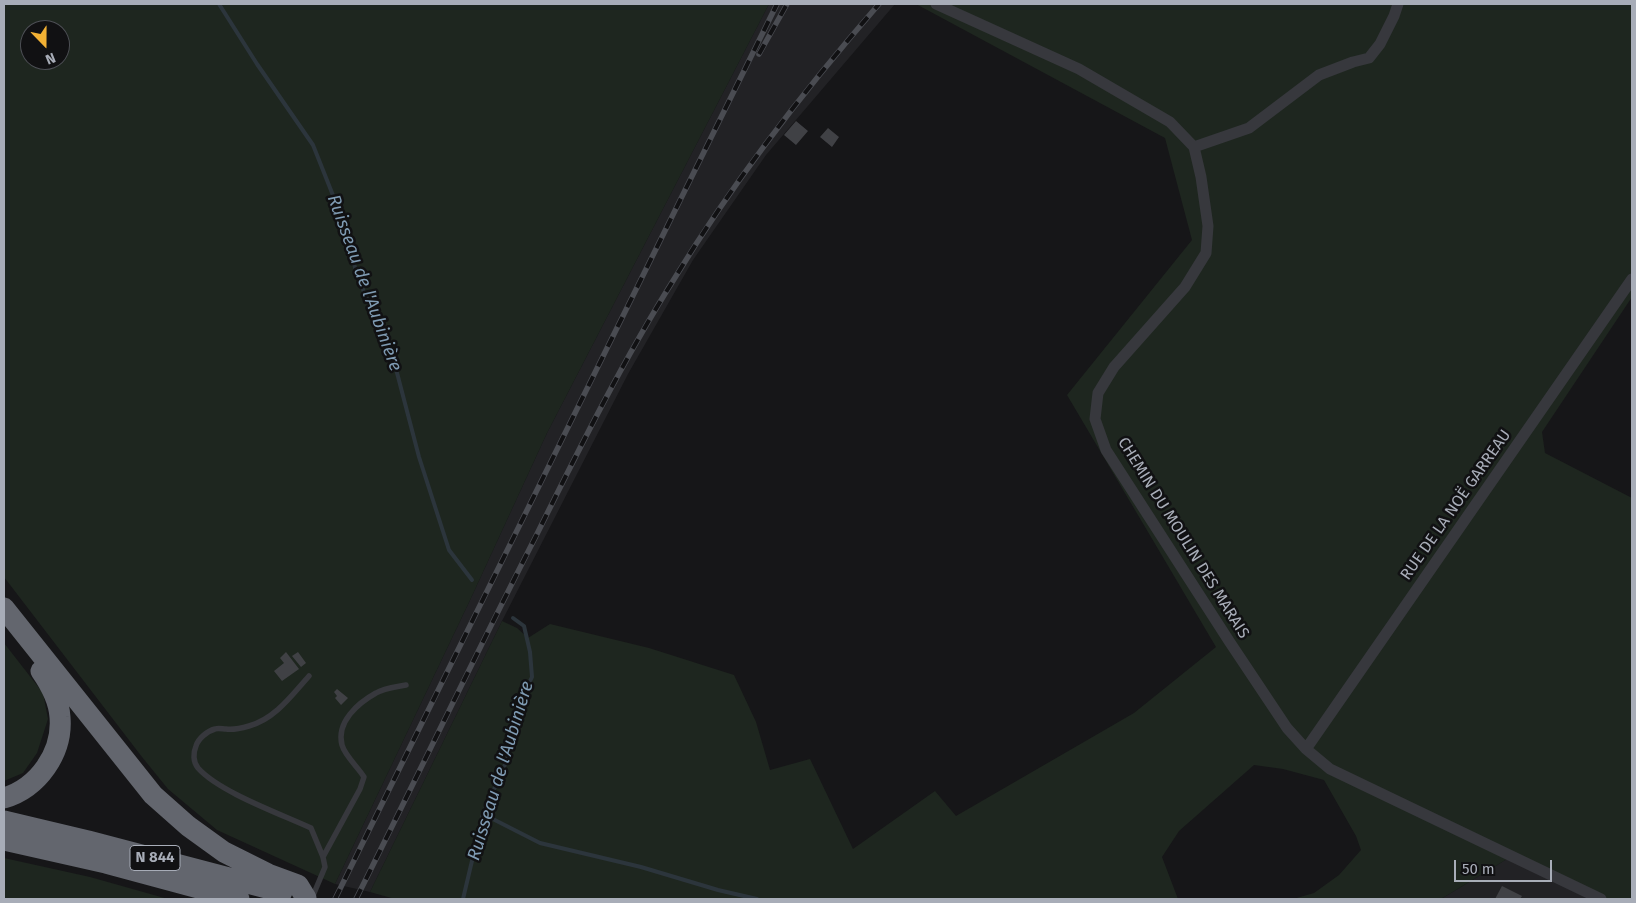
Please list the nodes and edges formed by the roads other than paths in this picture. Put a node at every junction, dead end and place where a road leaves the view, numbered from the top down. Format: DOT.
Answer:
graph roads {
  1 [pos="936,4"];
  2 [pos="1398,4"];
  3 [pos="1194,146"];
  4 [pos="1632,279"];
  5 [pos="4,608"];
  6 [pos="4,623"];
  7 [pos="309,676"];
  8 [pos="406,685"];
  9 [pos="1306,749"];
  10 [pos="4,798"];
  11 [pos="4,821"];
  12 [pos="4,840"];
  13 [pos="323,857"];
  14 [pos="239,899"];
  15 [pos="309,899"];
  16 [pos="1601,899"];
  1 -- 3 [label="street"];
  2 -- 3 [label="street"];
  3 -- 9 [label="street, CHEMIN DU MOULIN DES MARAIS"];
  4 -- 9 [label="street, RUE DE LA NOË GARREAU"];
  5 -- 15 [label="highway"];
  6 -- 10 [label="highway"];
  7 -- 13 [label="lane"];
  8 -- 13 [label="lane"];
  9 -- 16 [label="street, CHEMIN DU MOULIN DES MARAIS"];
  11 -- 15 [label="highway, N 844"];
  12 -- 14 [label="highway, N 844"];
  13 -- 15 [label="lane"];
}
